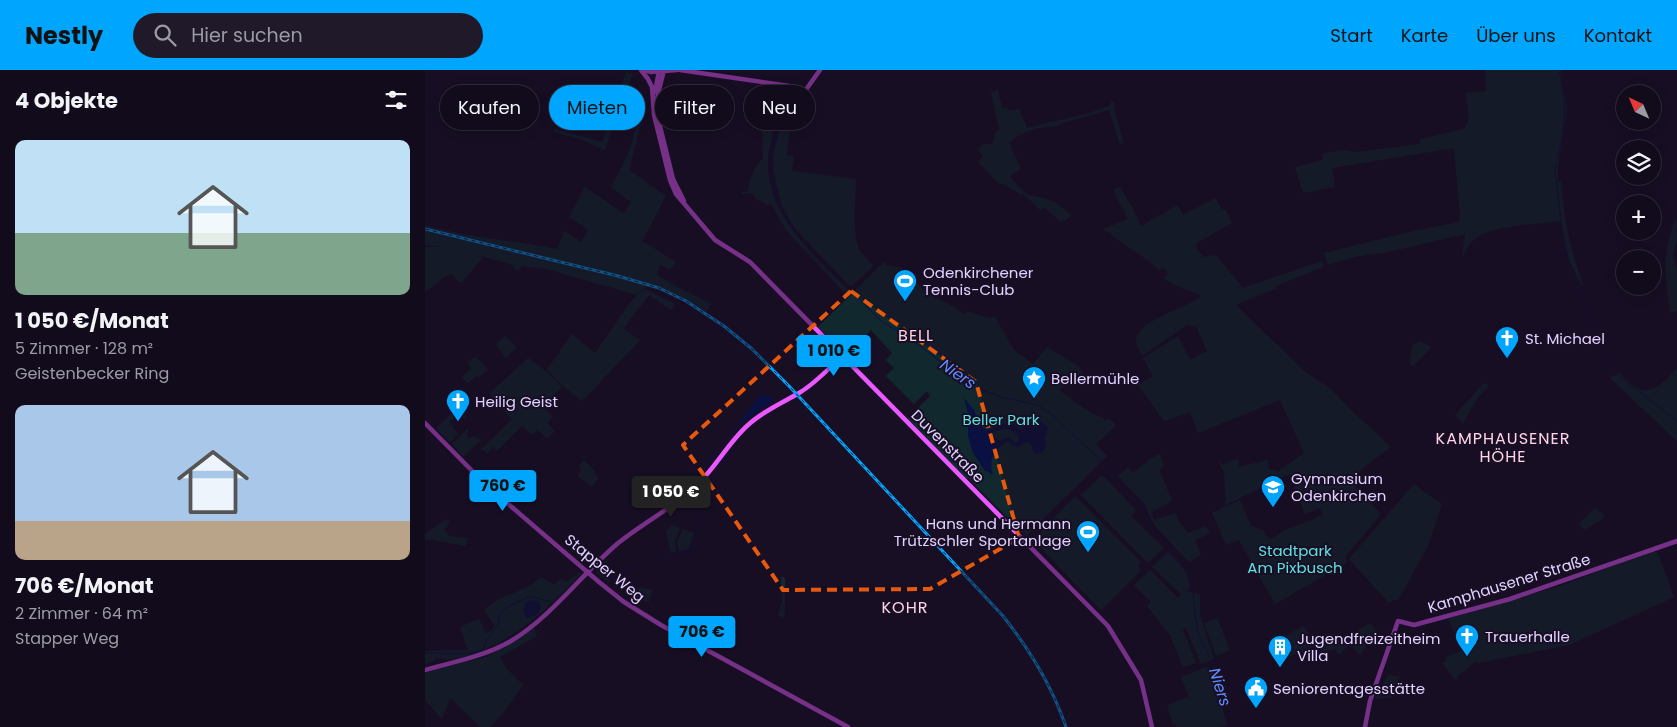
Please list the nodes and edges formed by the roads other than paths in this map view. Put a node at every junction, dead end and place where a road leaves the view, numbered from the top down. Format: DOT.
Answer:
graph roads {
  1 [pos="643,70"];
  2 [pos="678,70"];
  3 [pos="819,70"];
  4 [pos="662,71"];
  5 [pos="653,101"];
  6 [pos="689,208"];
  7 [pos="842,356"];
  8 [pos="425,423"];
  9 [pos="1677,541"];
  10 [pos="587,572"];
  11 [pos="425,670"];
  12 [pos="848,727"];
  13 [pos="1152,727"];
  14 [pos="1365,727"];
  1 -- 4 [label="main road"];
  1 -- 5 [label="main road"];
  2 -- 3 [label="main road"];
  2 -- 4 [label="main road"];
  4 -- 5 [label="main road"];
  4 -- 6 [label="main road, Duvenstraße"];
  5 -- 6 [label="main road, Duvenstraße"];
  6 -- 7 [label="main road, Duvenstraße"];
  7 -- 10 [label="main road"];
  7 -- 13 [label="main road, Duvenstraße"];
  8 -- 10 [label="main road, Stapper Weg"];
  9 -- 14 [label="main road, Kamphausener Straße"];
  10 -- 11 [label="main road"];
  10 -- 12 [label="main road, Stapper Weg"];
}
